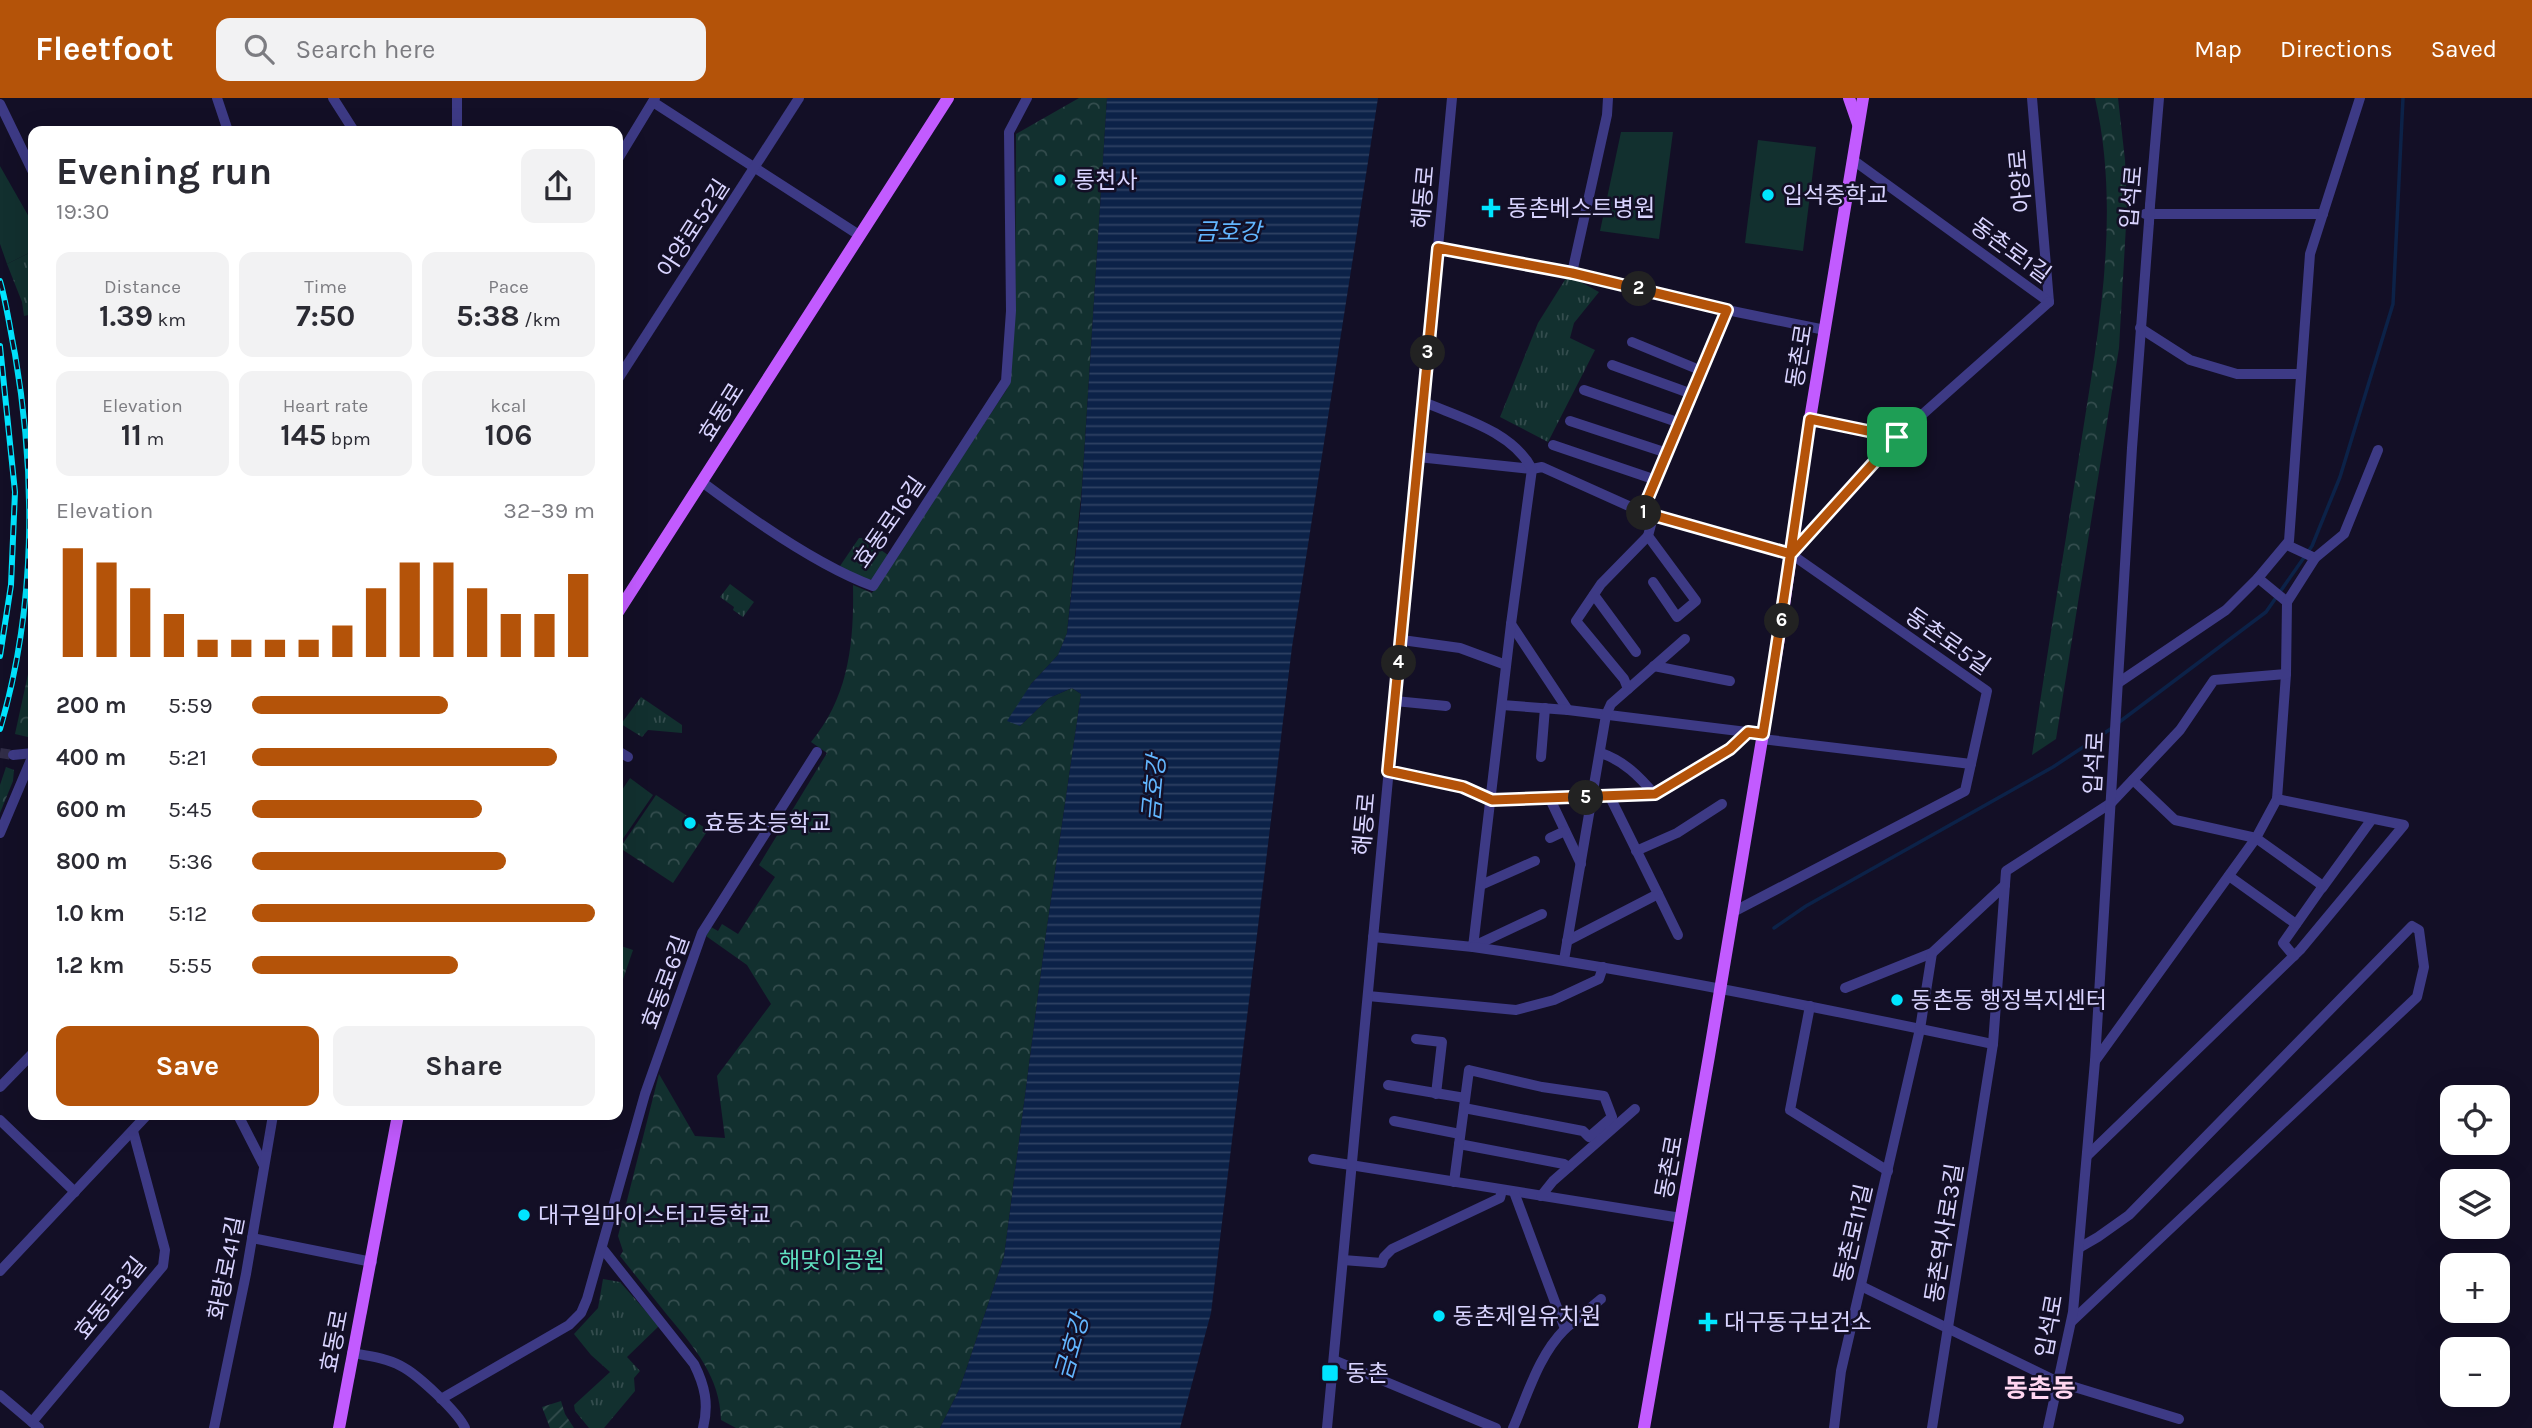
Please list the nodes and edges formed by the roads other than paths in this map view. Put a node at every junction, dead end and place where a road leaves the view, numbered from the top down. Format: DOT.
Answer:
graph roads {
  1 [pos="217,98"];
  2 [pos="333,98"];
  3 [pos="457,98"];
  4 [pos="799,98"];
  5 [pos="948,98"];
  6 [pos="1027,98"];
  7 [pos="1452,98"];
  8 [pos="1608,98"];
  9 [pos="1849,98"];
  10 [pos="1863,98"];
  11 [pos="2032,98"];
  12 [pos="2159,98"];
  13 [pos="2360,98"];
  14 [pos="654,100"];
  15 [pos="0,104"];
  16 [pos="226,126"];
  17 [pos="351,126"];
  18 [pos="457,126"];
  19 [pos="1858,126"];
  20 [pos="623,151"];
  21 [pos="1853,160"];
  22 [pos="28,162"];
  23 [pos="755,168"];
  24 [pos="2148,214"];
  25 [pos="2323,214"];
  26 [pos="859,235"];
  27 [pos="1438,248"];
  28 [pos="1572,273"];
  29 [pos="2049,302"];
  30 [pos="1727,310"];
  31 [pos="2140,328"];
  32 [pos="1825,330"];
  33 [pos="1632,342"];
  34 [pos="1612,365"];
  35 [pos="623,371"];
  36 [pos="1702,371"];
  37 [pos="2301,374"];
  38 [pos="1584,390"];
  39 [pos="1692,394"];
  40 [pos="1423,402"];
  41 [pos="1810,419"];
  42 [pos="1570,421"];
  43 [pos="1680,423"];
  44 [pos="1897,437"];
  45 [pos="1553,445"];
  46 [pos="2378,450"];
  47 [pos="1667,453"];
  48 [pos="1418,457"];
  49 [pos="1532,469"];
  50 [pos="1656,480"];
  51 [pos="702,482"];
  52 [pos="1642,512"];
  53 [pos="1653,517"];
  54 [pos="1648,536"];
  55 [pos="2287,545"];
  56 [pos="1791,554"];
  57 [pos="2315,558"];
  58 [pos="2258,578"];
  59 [pos="1653,582"];
  60 [pos="1594,595"];
  61 [pos="2287,602"];
  62 [pos="623,603"];
  63 [pos="1511,624"];
  64 [pos="1685,639"];
  65 [pos="1402,640"];
  66 [pos="1636,653"];
  67 [pos="1506,665"];
  68 [pos="1654,666"];
  69 [pos="2286,674"];
  70 [pos="1730,681"];
  71 [pos="2118,683"];
  72 [pos="1628,689"];
  73 [pos="1395,701"];
  74 [pos="1446,705"];
  75 [pos="1502,705"];
  76 [pos="1545,709"];
  77 [pos="1568,710"];
  78 [pos="1606,715"];
  79 [pos="1748,732"];
  80 [pos="1762,737"];
  81 [pos="817,752"];
  82 [pos="1601,753"];
  83 [pos="28,754"];
  84 [pos="623,754"];
  85 [pos="13,755"];
  86 [pos="1541,757"];
  87 [pos="628,758"];
  88 [pos="1971,764"];
  89 [pos="28,766"];
  90 [pos="1388,771"];
  91 [pos="2133,780"];
  92 [pos="1655,794"];
  93 [pos="1610,797"];
  94 [pos="1592,798"];
  95 [pos="1550,799"];
  96 [pos="2277,799"];
  97 [pos="1492,800"];
  98 [pos="2111,803"];
  99 [pos="1721,804"];
  100 [pos="2372,819"];
  101 [pos="1565,831"];
  102 [pos="0,833"];
  103 [pos="1550,838"];
  104 [pos="2256,838"];
  105 [pos="1636,851"];
  106 [pos="1535,861"];
  107 [pos="1581,864"];
  108 [pos="2229,876"];
  109 [pos="1481,885"];
  110 [pos="2005,885"];
  111 [pos="2322,888"];
  112 [pos="1658,894"];
  113 [pos="1733,912"];
  114 [pos="1542,914"];
  115 [pos="2296,924"];
  116 [pos="1678,935"];
  117 [pos="1373,937"];
  118 [pos="1567,941"];
  119 [pos="1474,947"];
  120 [pos="1932,953"];
  121 [pos="2294,956"];
  122 [pos="1564,960"];
  123 [pos="1603,967"];
  124 [pos="1721,988"];
  125 [pos="1845,988"];
  126 [pos="1368,996"];
  127 [pos="1810,1006"];
  128 [pos="1920,1029"];
  129 [pos="1416,1039"];
  130 [pos="1993,1044"];
  131 [pos="28,1058"];
  132 [pos="2095,1061"];
  133 [pos="1388,1086"];
  134 [pos="0,1087"];
  135 [pos="1436,1094"];
  136 [pos="1464,1103"];
  137 [pos="1635,1109"];
  138 [pos="0,1120"];
  139 [pos="143,1120"];
  140 [pos="241,1120"];
  141 [pos="271,1120"];
  142 [pos="397,1120"];
  143 [pos="1394,1121"];
  144 [pos="133,1131"];
  145 [pos="1460,1139"];
  146 [pos="2087,1156"];
  147 [pos="1313,1159"];
  148 [pos="263,1164"];
  149 [pos="1352,1166"];
  150 [pos="1569,1167"];
  151 [pos="1888,1171"];
  152 [pos="1454,1182"];
  153 [pos="1502,1190"];
  154 [pos="75,1192"];
  155 [pos="1514,1192"];
  156 [pos="1541,1196"];
  157 [pos="1681,1218"];
  158 [pos="252,1238"];
  159 [pos="602,1248"];
  160 [pos="2079,1248"];
  161 [pos="1343,1260"];
  162 [pos="372,1262"];
  163 [pos="0,1271"];
  164 [pos="1861,1286"];
  165 [pos="1601,1299"];
  166 [pos="2071,1322"];
  167 [pos="1564,1329"];
  168 [pos="1950,1329"];
  169 [pos="352,1353"];
  170 [pos="1334,1360"];
  171 [pos="2058,1382"];
  172 [pos="0,1395"];
  173 [pos="441,1399"];
  174 [pos="2179,1419"];
  175 [pos="35,1425"];
  176 [pos="214,1428"];
  177 [pos="339,1428"];
  178 [pos="465,1428"];
  179 [pos="704,1428"];
  180 [pos="1327,1428"];
  181 [pos="1496,1428"];
  182 [pos="1513,1428"];
  183 [pos="1644,1428"];
  184 [pos="1834,1428"];
  185 [pos="1932,1428"];
  186 [pos="2049,1428"];
  1 -- 16 [label="street"];
  2 -- 17 [label="street"];
  3 -- 18 [label="street"];
  4 -- 23 [label="street, 아양로52길"];
  5 -- 26 [label="main road, 효동로"];
  6 -- 51 [label="street, 효동로16길"];
  7 -- 27 [label="street, 해동로"];
  8 -- 28 [label="street"];
  9 -- 19 [label="main road"];
  10 -- 19 [label="main road, 동촌로"];
  11 -- 29 [label="street, 아양로"];
  12 -- 24 [label="street, 입석로"];
  13 -- 25 [label="street"];
  14 -- 20 [label="street"];
  14 -- 23 [label="street"];
  15 -- 22 [label="street"];
  19 -- 21 [label="main road, 동촌로"];
  21 -- 29 [label="street, 동촌로1길"];
  21 -- 32 [label="main road, 동촌로"];
  23 -- 26 [label="street"];
  23 -- 35 [label="street, 아양로52길"];
  24 -- 25 [label="street"];
  24 -- 31 [label="street, 입석로"];
  25 -- 37 [label="street"];
  26 -- 51 [label="main road, 효동로"];
  27 -- 28 [label="street"];
  27 -- 40 [label="street, 해동로"];
  28 -- 30 [label="street"];
  29 -- 44 [label="street, 동촌로1길"];
  30 -- 32 [label="street"];
  30 -- 36 [label="street"];
  31 -- 37 [label="street"];
  31 -- 71 [label="street, 입석로"];
  32 -- 41 [label="main road, 동촌로"];
  33 -- 36 [label="street"];
  34 -- 39 [label="street"];
  36 -- 39 [label="street"];
  37 -- 58 [label="street"];
  38 -- 43 [label="street"];
  39 -- 43 [label="street"];
  40 -- 48 [label="street, 해동로"];
  40 -- 49 [label="street"];
  41 -- 44 [label="street"];
  41 -- 56 [label="main road, 동촌로"];
  42 -- 47 [label="street"];
  43 -- 47 [label="street"];
  44 -- 56 [label="street, 동촌로1길"];
  45 -- 50 [label="street"];
  46 -- 57 [label="street"];
  47 -- 50 [label="street"];
  48 -- 49 [label="street"];
  48 -- 65 [label="street, 해동로"];
  49 -- 52 [label="street"];
  49 -- 63 [label="street"];
  50 -- 52 [label="street"];
  51 -- 62 [label="main road, 효동로"];
  52 -- 53 [label="street"];
  53 -- 54 [label="street"];
  53 -- 56 [label="street"];
  54 -- 59 [label="street"];
  54 -- 60 [label="street"];
  55 -- 57 [label="street"];
  56 -- 80 [label="main road, 동촌로"];
  56 -- 88 [label="street, 동촌로5길"];
  57 -- 61 [label="street"];
  58 -- 61 [label="street"];
  58 -- 71 [label="street"];
  60 -- 66 [label="street"];
  60 -- 72 [label="street"];
  61 -- 69 [label="street"];
  63 -- 67 [label="street"];
  63 -- 77 [label="street"];
  64 -- 68 [label="street"];
  65 -- 67 [label="street"];
  65 -- 73 [label="street, 해동로"];
  67 -- 75 [label="street"];
  68 -- 70 [label="street"];
  68 -- 72 [label="street"];
  69 -- 91 [label="street"];
  69 -- 96 [label="street"];
  71 -- 98 [label="street, 입석로"];
  72 -- 78 [label="street"];
  73 -- 74 [label="street"];
  73 -- 90 [label="street, 해동로"];
  75 -- 76 [label="street"];
  75 -- 97 [label="street"];
  76 -- 77 [label="street"];
  76 -- 86 [label="street"];
  77 -- 78 [label="street"];
  78 -- 79 [label="street"];
  78 -- 82 [label="street"];
  79 -- 80 [label="street"];
  79 -- 92 [label="street"];
  80 -- 88 [label="street"];
  80 -- 113 [label="main road, 동촌로"];
  81 -- 159 [label="street, 효동로6길"];
  82 -- 92 [label="street"];
  82 -- 94 [label="street"];
  83 -- 85 [label="street"];
  84 -- 87 [label="street"];
  88 -- 113 [label="street"];
  89 -- 102 [label="street"];
  90 -- 97 [label="street"];
  90 -- 117 [label="street, 해동로"];
  91 -- 98 [label="street"];
  91 -- 104 [label="street"];
  92 -- 93 [label="street"];
  93 -- 94 [label="street"];
  93 -- 105 [label="street"];
  94 -- 95 [label="street"];
  94 -- 107 [label="street"];
  95 -- 97 [label="street"];
  95 -- 101 [label="street"];
  96 -- 100 [label="street"];
  96 -- 104 [label="street"];
  97 -- 109 [label="street"];
  98 -- 110 [label="street, 동촌역사로3길"];
  98 -- 132 [label="street, 입석로"];
  99 -- 105 [label="street"];
  100 -- 111 [label="street"];
  100 -- 121 [label="street"];
  101 -- 103 [label="street"];
  101 -- 107 [label="street"];
  104 -- 108 [label="street"];
  104 -- 111 [label="street"];
  105 -- 112 [label="street"];
  106 -- 109 [label="street"];
  107 -- 118 [label="street"];
  108 -- 115 [label="street"];
  108 -- 132 [label="street"];
  109 -- 119 [label="street"];
  110 -- 120 [label="street"];
  110 -- 130 [label="street, 동촌역사로3길"];
  111 -- 115 [label="street"];
  112 -- 116 [label="street"];
  112 -- 118 [label="street"];
  113 -- 124 [label="main road, 동촌로"];
  114 -- 119 [label="street"];
  115 -- 121 [label="street"];
  117 -- 119 [label="street"];
  117 -- 126 [label="street, 해동로"];
  118 -- 122 [label="street"];
  119 -- 122 [label="street"];
  120 -- 125 [label="street"];
  120 -- 128 [label="street, 동촌로11길"];
  121 -- 146 [label="street"];
  122 -- 123 [label="street"];
  123 -- 124 [label="street"];
  123 -- 126 [label="street"];
  124 -- 127 [label="street"];
  124 -- 157 [label="main road, 동촌로"];
  126 -- 149 [label="street, 해동로"];
  127 -- 128 [label="street"];
  127 -- 151 [label="street, 동촌로11길"];
  128 -- 130 [label="street"];
  128 -- 151 [label="street, 동촌로11길"];
  129 -- 135 [label="street"];
  130 -- 168 [label="street, 동촌역사로3길"];
  131 -- 134 [label="street"];
  132 -- 146 [label="street, 입석로"];
  133 -- 135 [label="street"];
  135 -- 136 [label="street"];
  136 -- 136 [label="street"];
  136 -- 145 [label="street"];
  137 -- 150 [label="street"];
  138 -- 154 [label="street"];
  139 -- 144 [label="street"];
  140 -- 148 [label="street"];
  141 -- 148 [label="street, 화랑로41길"];
  142 -- 162 [label="main road, 효동로"];
  143 -- 145 [label="street"];
  144 -- 154 [label="street"];
  144 -- 175 [label="street, 효동로3길"];
  145 -- 150 [label="street"];
  145 -- 152 [label="street"];
  146 -- 160 [label="street, 입석로"];
  147 -- 149 [label="street"];
  148 -- 158 [label="street, 화랑로41길"];
  149 -- 152 [label="street"];
  149 -- 161 [label="street, 해동로"];
  150 -- 156 [label="street"];
  151 -- 164 [label="street, 동촌로11길"];
  152 -- 153 [label="street"];
  153 -- 155 [label="street"];
  153 -- 161 [label="street"];
  154 -- 163 [label="street"];
  155 -- 156 [label="street"];
  155 -- 167 [label="street"];
  156 -- 157 [label="street"];
  157 -- 183 [label="main road, 동촌로"];
  158 -- 162 [label="street"];
  158 -- 176 [label="street, 화랑로41길"];
  159 -- 173 [label="street, 효동로6길"];
  159 -- 179 [label="street"];
  160 -- 166 [label="street, 입석로"];
  160 -- 166 [label="street"];
  161 -- 170 [label="street, 해동로"];
  162 -- 169 [label="main road, 효동로"];
  164 -- 168 [label="street"];
  164 -- 184 [label="street, 동촌로11길"];
  165 -- 167 [label="street"];
  166 -- 171 [label="street, 입석로"];
  167 -- 182 [label="street"];
  168 -- 171 [label="street"];
  168 -- 185 [label="street, 동촌역사로3길"];
  169 -- 173 [label="street"];
  169 -- 177 [label="main road, 효동로"];
  170 -- 180 [label="street, 해동로"];
  170 -- 181 [label="street"];
  171 -- 174 [label="street"];
  171 -- 186 [label="street, 입석로"];
  172 -- 175 [label="street"];
  173 -- 178 [label="street"];
}
